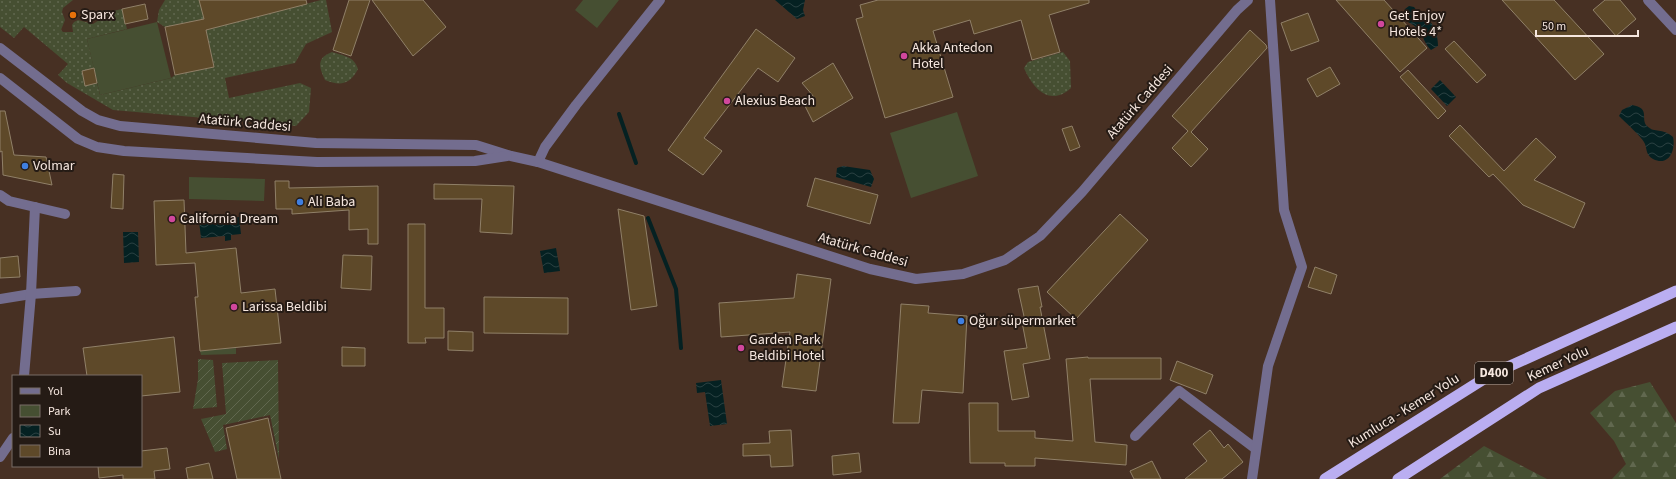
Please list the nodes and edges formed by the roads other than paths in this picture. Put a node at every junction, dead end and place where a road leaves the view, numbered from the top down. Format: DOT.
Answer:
graph roads {
  1 [pos="660,0"];
  2 [pos="1248,0"];
  3 [pos="1270,0"];
  4 [pos="1648,0"];
  5 [pos="1676,30"];
  6 [pos="0,48"];
  7 [pos="0,78"];
  8 [pos="511,156"];
  9 [pos="538,162"];
  10 [pos="0,195"];
  11 [pos="35,207"];
  12 [pos="64,214"];
  13 [pos="76,291"];
  14 [pos="1676,291"];
  15 [pos="31,294"];
  16 [pos="0,299"];
  17 [pos="1676,327"];
  18 [pos="24,375"];
  19 [pos="1135,436"];
  20 [pos="12,439"];
  21 [pos="1256,449"];
  22 [pos="0,457"];
  23 [pos="1252,479"];
  24 [pos="1325,479"];
  25 [pos="1398,479"];
  1 -- 9 [label="street"];
  2 -- 9 [label="street, Atatürk Caddesi"];
  3 -- 21 [label="street"];
  4 -- 5 [label="street"];
  6 -- 8 [label="street, Atatürk Caddesi"];
  7 -- 8 [label="street, Atatürk Caddesi"];
  8 -- 9 [label="street, Atatürk Caddesi"];
  10 -- 11 [label="street"];
  11 -- 12 [label="street"];
  11 -- 15 [label="street"];
  13 -- 15 [label="street"];
  14 -- 24 [label="highway, Kumluca - Kemer Yolu / D400"];
  15 -- 16 [label="street"];
  15 -- 18 [label="street"];
  17 -- 25 [label="highway, Kemer Yolu / D400"];
  19 -- 21 [label="street"];
  20 -- 22 [label="street"];
  21 -- 23 [label="street"];
}
